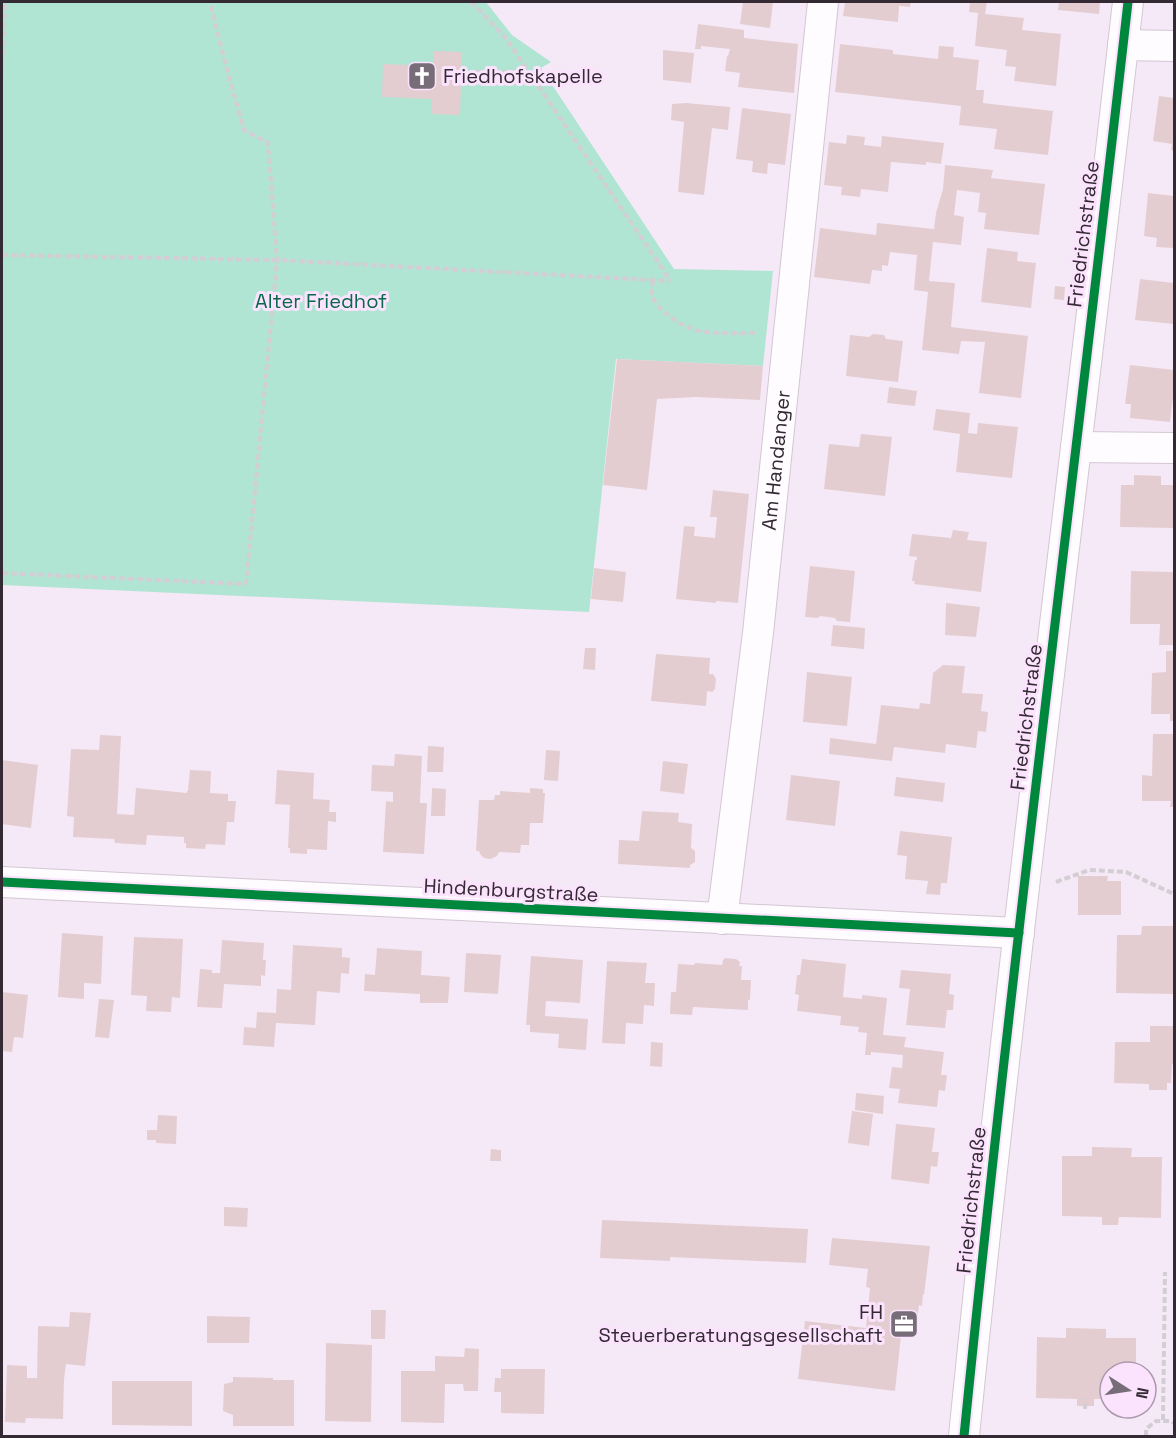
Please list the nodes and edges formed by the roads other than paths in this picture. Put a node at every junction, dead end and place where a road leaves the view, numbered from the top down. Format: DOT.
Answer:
graph roads {
  1 [pos="823,2"];
  2 [pos="1128,2"];
  3 [pos="1124,45"];
  4 [pos="1174,46"];
  5 [pos="1076,447"];
  6 [pos="1174,448"];
  7 [pos="2,882"];
  8 [pos="722,919"];
  9 [pos="1019,933"];
  10 [pos="964,1437"];
  1 -- 8 [label="street, Am Handanger"];
  2 -- 3 [label="street, Friedrichstraße"];
  3 -- 4 [label="street"];
  3 -- 5 [label="street, Friedrichstraße"];
  5 -- 6 [label="street"];
  5 -- 9 [label="street, Friedrichstraße"];
  7 -- 8 [label="street, Hindenburgstraße"];
  8 -- 9 [label="street, Hindenburgstraße"];
  9 -- 10 [label="street, Friedrichstraße"];
}
